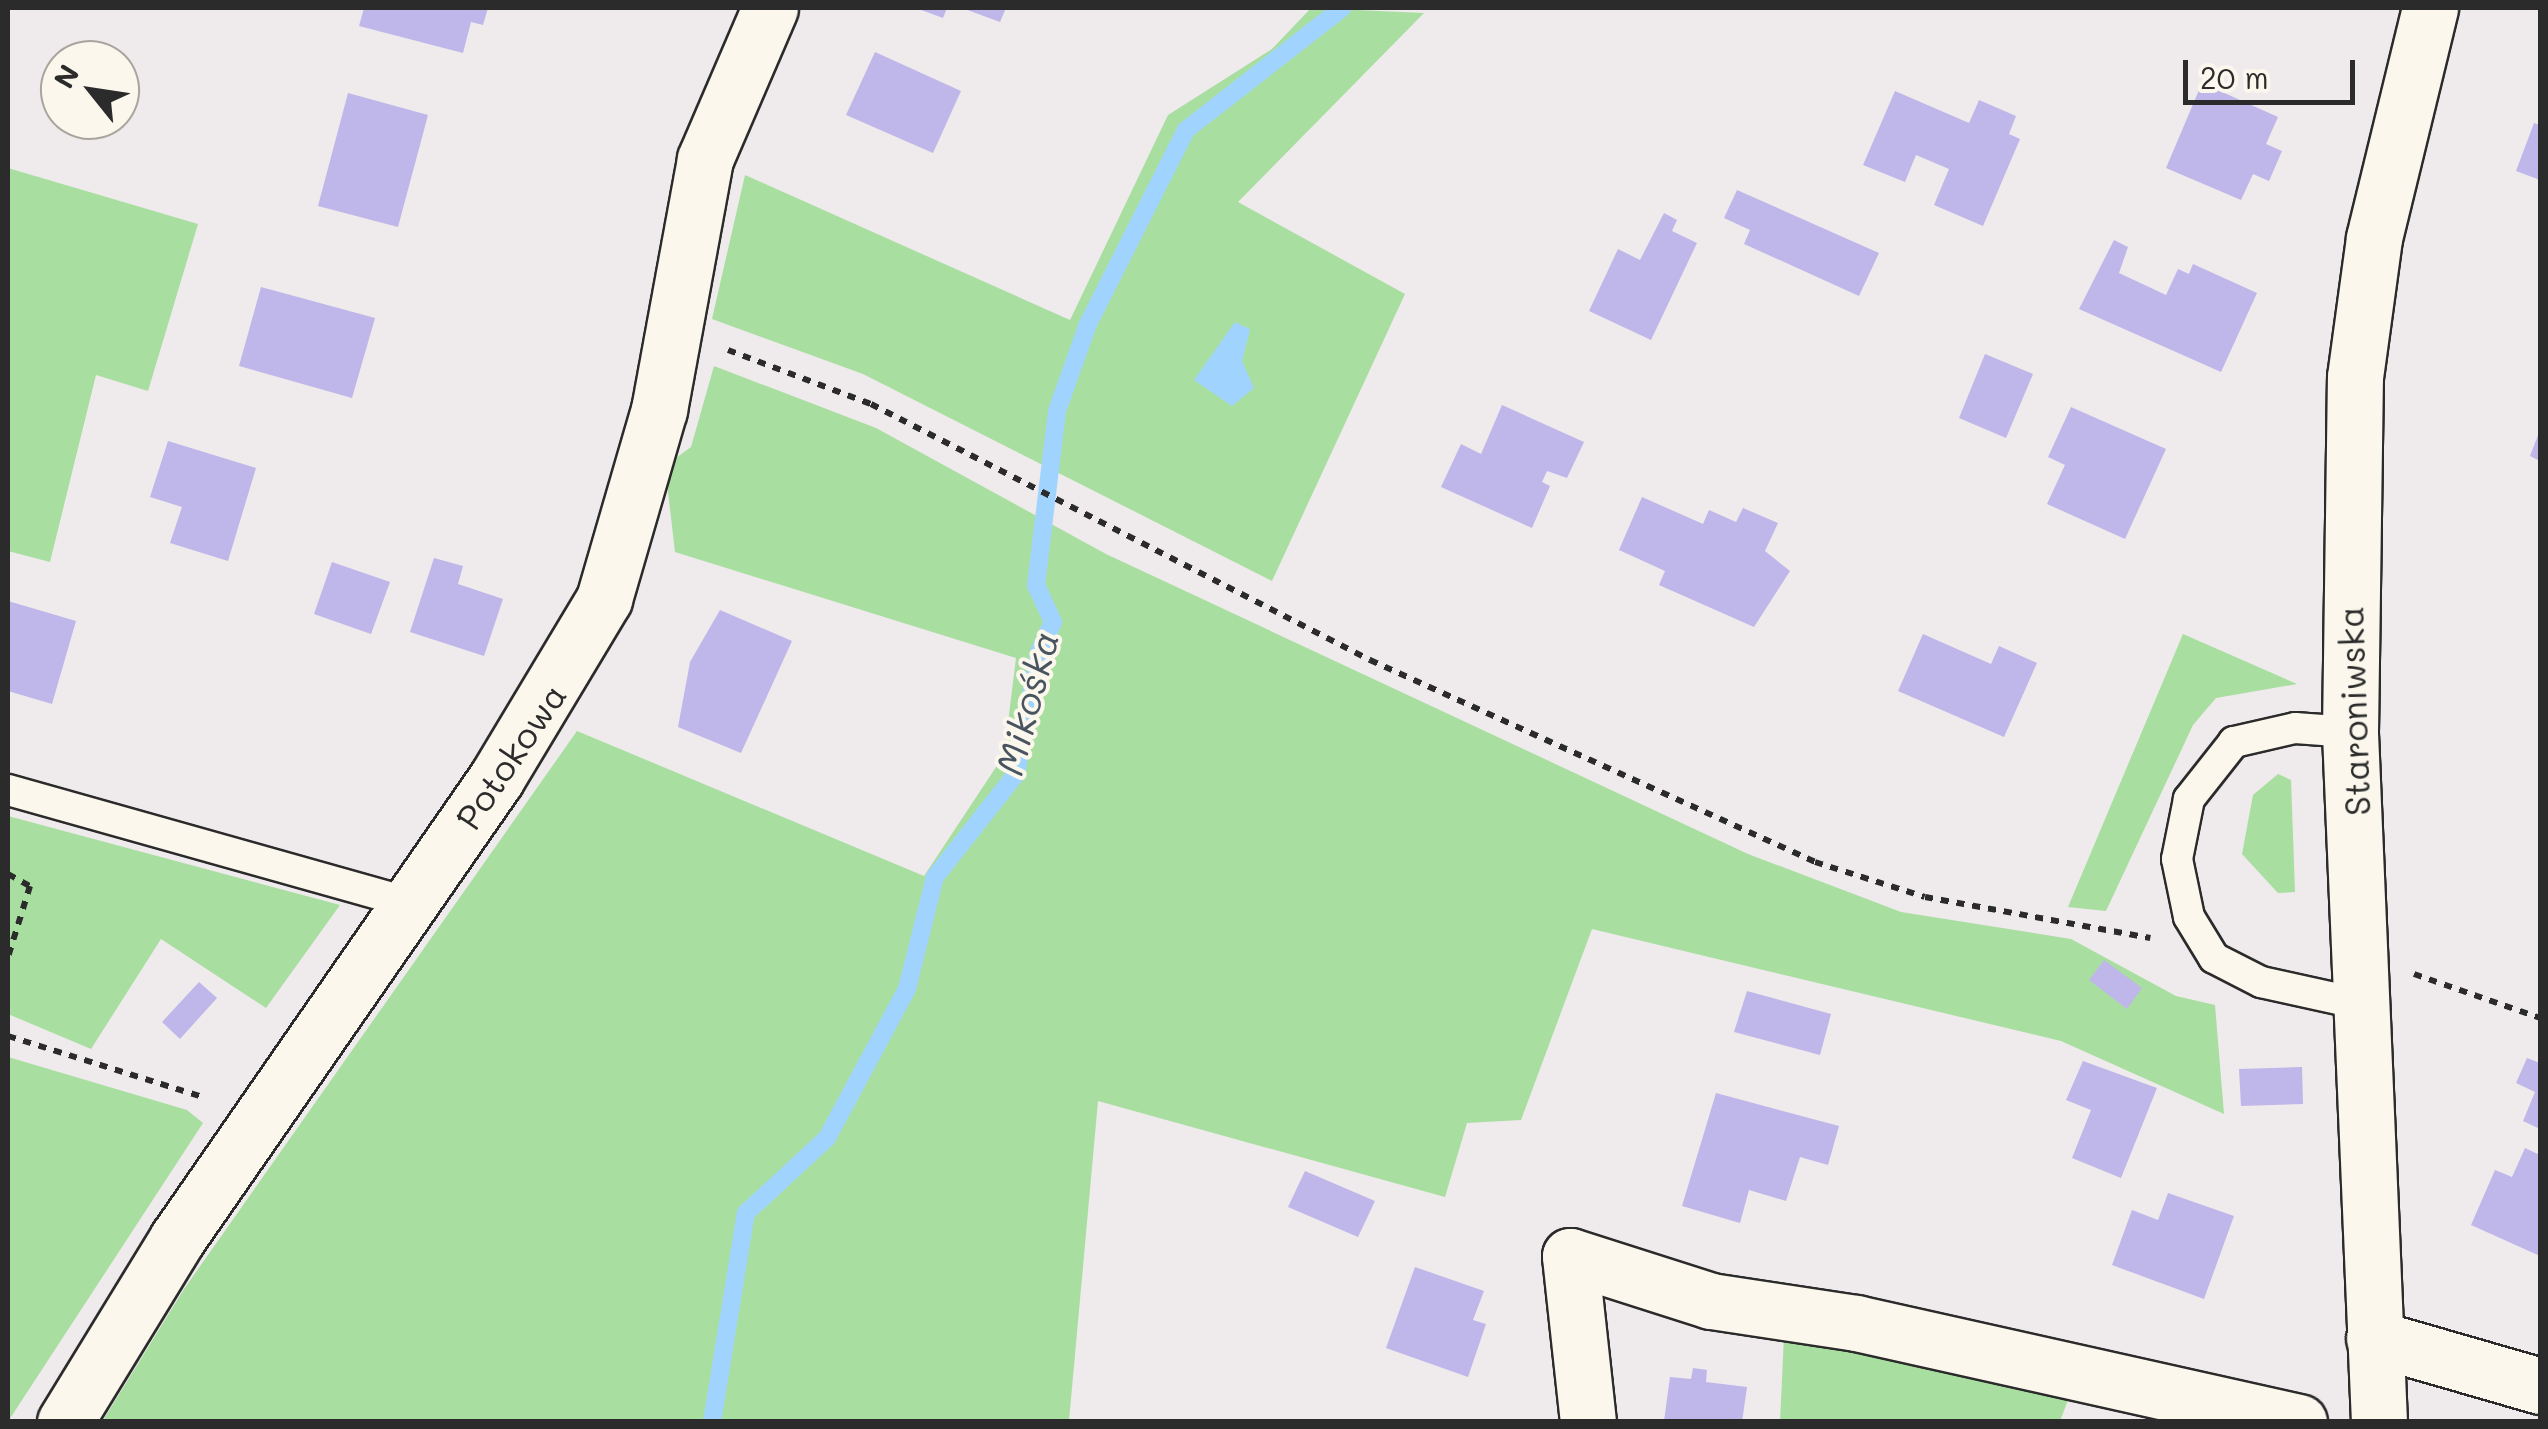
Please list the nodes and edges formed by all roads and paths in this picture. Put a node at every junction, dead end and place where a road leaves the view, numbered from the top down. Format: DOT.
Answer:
graph roads {
  1 [pos="770,8"];
  2 [pos="2430,8"];
  3 [pos="722,348"];
  4 [pos="2350,732"];
  5 [pos="8,790"];
  6 [pos="8,874"];
  7 [pos="409,903"];
  8 [pos="2086,931"];
  9 [pos="8,956"];
  10 [pos="2434,978"];
  11 [pos="2366,1005"];
  12 [pos="2540,1018"];
  13 [pos="8,1036"];
  14 [pos="264,1113"];
  15 [pos="2374,1338"];
  16 [pos="2540,1386"];
  17 [pos="65,1422"];
  18 [pos="1588,1422"];
  19 [pos="2299,1422"];
  20 [pos="2379,1422"];
  1 -- 7 [label="street, Potokowa"];
  2 -- 4 [label="street, Staroniwska"];
  3 -- 8 [label="path"];
  4 -- 11 [label="street, Staroniwska"];
  4 -- 11 [label="lane"];
  5 -- 7 [label="lane"];
  6 -- 9 [label="path"];
  7 -- 14 [label="street, Potokowa"];
  10 -- 12 [label="path"];
  11 -- 15 [label="street, Staroniwska"];
  13 -- 14 [label="path"];
  14 -- 17 [label="street, Potokowa"];
  15 -- 16 [label="street"];
  15 -- 20 [label="street, Staroniwska"];
  18 -- 19 [label="street"];
}
